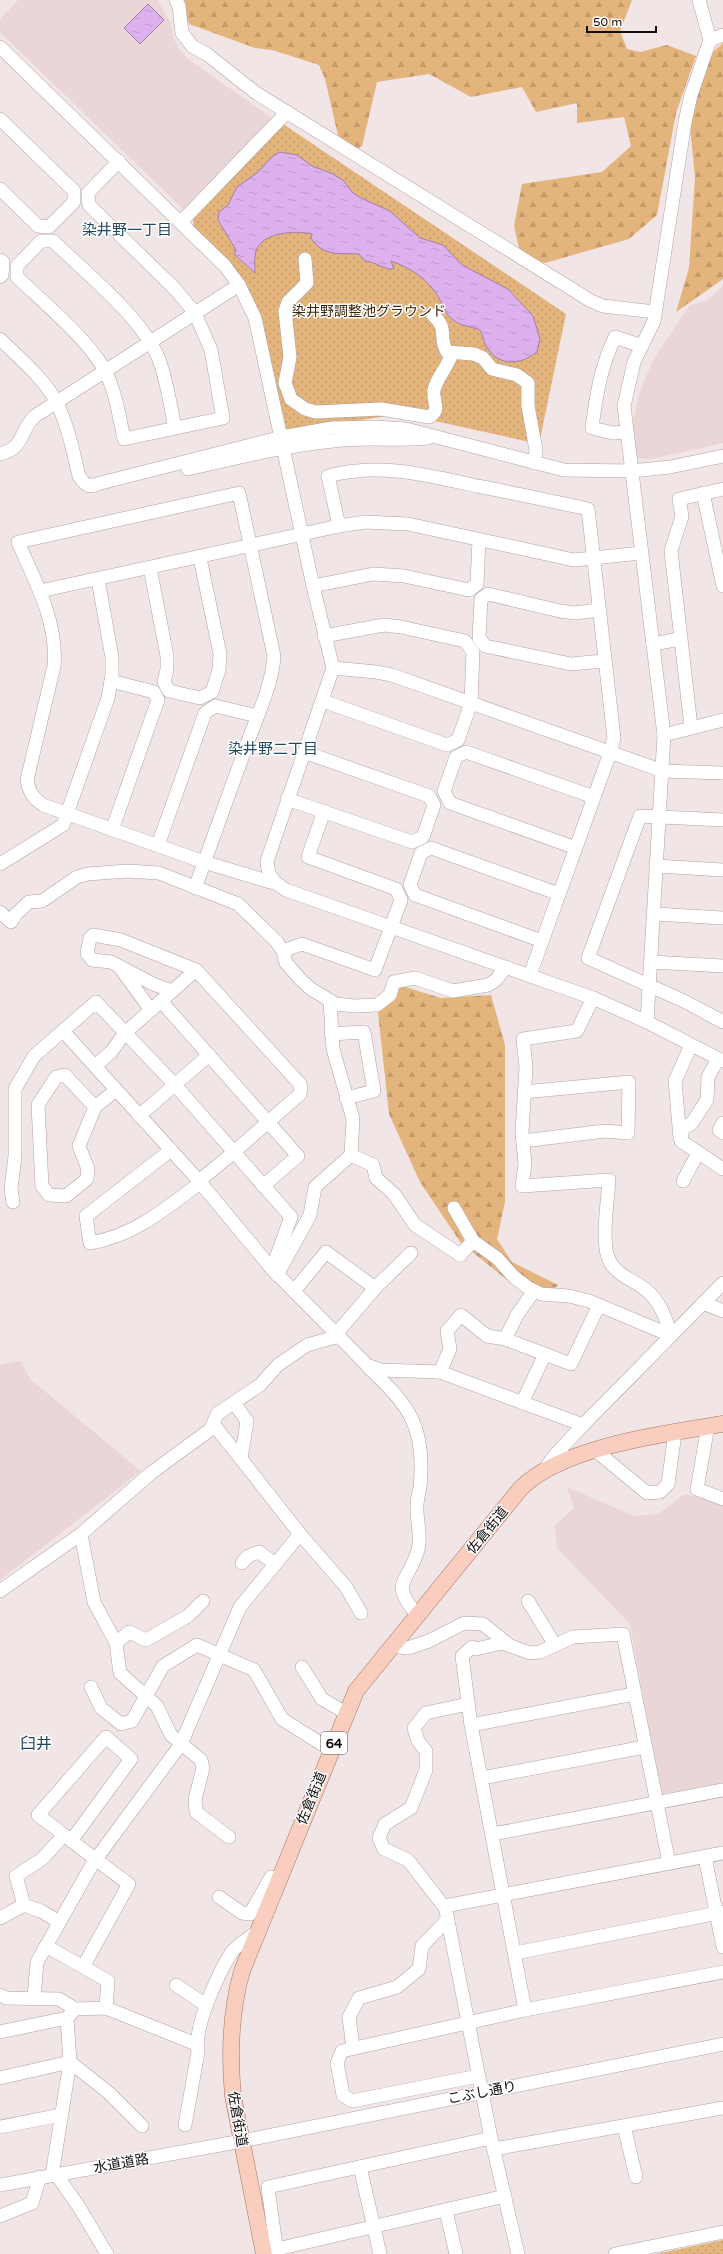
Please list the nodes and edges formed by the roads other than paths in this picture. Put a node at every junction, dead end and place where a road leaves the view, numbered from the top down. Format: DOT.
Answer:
graph roads {
  1 [pos="176,0"];
  2 [pos="699,0"];
  3 [pos="723,35"];
  4 [pos="710,40"];
  5 [pos="0,47"];
  6 [pos="287,112"];
  7 [pos="0,119"];
  8 [pos="118,161"];
  9 [pos="0,189"];
  10 [pos="181,222"];
  11 [pos="305,259"];
  12 [pos="0,260"];
  13 [pos="0,277"];
  14 [pos="239,285"];
  15 [pos="654,312"];
  16 [pos="195,313"];
  17 [pos="433,315"];
  18 [pos="0,339"];
  19 [pos="150,342"];
  20 [pos="642,346"];
  21 [pos="452,353"];
  22 [pos="105,370"];
  23 [pos="56,402"];
  24 [pos="175,428"];
  25 [pos="627,432"];
  26 [pos="283,442"];
  27 [pos="0,454"];
  28 [pos="723,456"];
  29 [pos="534,463"];
  30 [pos="632,471"];
  31 [pos="723,489"];
  32 [pos="703,493"];
  33 [pos="339,526"];
  34 [pos="302,534"];
  35 [pos="480,540"];
  36 [pos="251,546"];
  37 [pos="642,553"];
  38 [pos="200,558"];
  39 [pos="593,559"];
  40 [pos="150,568"];
  41 [pos="98,580"];
  42 [pos="313,586"];
  43 [pos="723,586"];
  44 [pos="40,591"];
  45 [pos="599,610"];
  46 [pos="324,636"];
  47 [pos="680,639"];
  48 [pos="653,644"];
  49 [pos="604,661"];
  50 [pos="333,668"];
  51 [pos="111,681"];
  52 [pos="323,701"];
  53 [pos="471,703"];
  54 [pos="257,716"];
  55 [pos="723,720"];
  56 [pos="691,727"];
  57 [pos="664,735"];
  58 [pos="304,752"];
  59 [pos="610,753"];
  60 [pos="663,771"];
  61 [pos="723,773"];
  62 [pos="594,797"];
  63 [pos="287,798"];
  64 [pos="324,811"];
  65 [pos="67,814"];
  66 [pos="660,817"];
  67 [pos="723,820"];
  68 [pos="112,830"];
  69 [pos="158,845"];
  70 [pos="576,848"];
  71 [pos="204,862"];
  72 [pos="0,864"];
  73 [pos="657,866"];
  74 [pos="723,870"];
  75 [pos="274,883"];
  76 [pos="195,888"];
  77 [pos="559,894"];
  78 [pos="0,912"];
  79 [pos="655,914"];
  80 [pos="723,918"];
  81 [pos="392,926"];
  82 [pos="542,941"];
  83 [pos="283,950"];
  84 [pos="651,962"];
  85 [pos="723,966"];
  86 [pos="506,967"];
  87 [pos="121,968"];
  88 [pos="196,970"];
  89 [pos="530,975"];
  90 [pos="650,986"];
  91 [pos="172,991"];
  92 [pos="592,998"];
  93 [pos="161,1001"];
  94 [pos="330,1001"];
  95 [pos="151,1010"];
  96 [pos="647,1022"];
  97 [pos="723,1022"];
  98 [pos="63,1031"];
  99 [pos="125,1033"];
  100 [pos="331,1034"];
  101 [pos="691,1045"];
  102 [pos="209,1055"];
  103 [pos="721,1060"];
  104 [pos="95,1066"];
  105 [pos="175,1085"];
  106 [pos="116,1090"];
  107 [pos="524,1092"];
  108 [pos="346,1098"];
  109 [pos="95,1107"];
  110 [pos="139,1116"];
  111 [pos="268,1122"];
  112 [pos="723,1123"];
  113 [pos="723,1133"];
  114 [pos="523,1141"];
  115 [pos="681,1141"];
  116 [pos="171,1150"];
  117 [pos="234,1152"];
  118 [pos="698,1153"];
  119 [pos="352,1155"];
  120 [pos="723,1169"];
  121 [pos="683,1181"];
  122 [pos="199,1182"];
  123 [pos="263,1186"];
  124 [pos="13,1202"];
  125 [pos="454,1208"];
  126 [pos="473,1240"];
  127 [pos="411,1253"];
  128 [pos="275,1272"];
  129 [pos="723,1283"];
  130 [pos="375,1288"];
  131 [pos="294,1291"];
  132 [pos="534,1291"];
  133 [pos="703,1303"];
  134 [pos="599,1305"];
  135 [pos="723,1311"];
  136 [pos="338,1335"];
  137 [pos="670,1335"];
  138 [pos="505,1339"];
  139 [pos="545,1354"];
  140 [pos="367,1365"];
  141 [pos="440,1372"];
  142 [pos="234,1403"];
  143 [pos="522,1403"];
  144 [pos="213,1424"];
  145 [pos="583,1425"];
  146 [pos="716,1425"];
  147 [pos="674,1433"];
  148 [pos="595,1450"];
  149 [pos="242,1459"];
  150 [pos="545,1469"];
  151 [pos="723,1499"];
  152 [pos="81,1534"];
  153 [pos="300,1534"];
  154 [pos="242,1563"];
  155 [pos="275,1564"];
  156 [pos="0,1591"];
  157 [pos="203,1600"];
  158 [pos="528,1601"];
  159 [pos="361,1613"];
  160 [pos="417,1615"];
  161 [pos="116,1643"];
  162 [pos="509,1645"];
  163 [pos="555,1645"];
  164 [pos="392,1646"];
  165 [pos="220,1654"];
  166 [pos="302,1667"];
  167 [pos="91,1687"];
  168 [pos="634,1694"];
  169 [pos="147,1697"];
  170 [pos="468,1704"];
  171 [pos="346,1713"];
  172 [pos="471,1725"];
  173 [pos="181,1744"];
  174 [pos="644,1747"];
  175 [pos="331,1750"];
  176 [pos="482,1778"];
  177 [pos="723,1790"];
  178 [pos="655,1803"];
  179 [pos="493,1834"];
  180 [pos="229,1837"];
  181 [pos="67,1838"];
  182 [pos="723,1854"];
  183 [pos="705,1857"];
  184 [pos="95,1859"];
  185 [pos="669,1863"];
  186 [pos="279,1879"];
  187 [pos="504,1895"];
  188 [pos="218,1897"];
  189 [pos="24,1905"];
  190 [pos="720,1913"];
  191 [pos="447,1914"];
  192 [pos="0,1918"];
  193 [pos="59,1922"];
  194 [pos="257,1932"];
  195 [pos="46,1946"];
  196 [pos="723,1948"];
  197 [pos="515,1953"];
  198 [pos="83,1967"];
  199 [pos="723,1972"];
  200 [pos="176,1985"];
  201 [pos="0,1995"];
  202 [pos="34,1998"];
  203 [pos="206,2005"];
  204 [pos="106,2008"];
  205 [pos="525,2010"];
  206 [pos="71,2014"];
  207 [pos="467,2022"];
  208 [pos="0,2032"];
  209 [pos="196,2044"];
  210 [pos="723,2044"];
  211 [pos="347,2049"];
  212 [pos="70,2062"];
  213 [pos="478,2076"];
  214 [pos="0,2078"];
  215 [pos="482,2092"];
  216 [pos="723,2108"];
  217 [pos="61,2115"];
  218 [pos="185,2125"];
  219 [pos="142,2126"];
  220 [pos="624,2126"];
  221 [pos="0,2127"];
  222 [pos="242,2142"];
  223 [pos="492,2143"];
  224 [pos="360,2166"];
  225 [pos="49,2175"];
  226 [pos="636,2177"];
  227 [pos="0,2185"];
  228 [pos="505,2196"];
  229 [pos="446,2211"];
  230 [pos="0,2216"];
  231 [pos="373,2227"];
  232 [pos="723,2232"];
  233 [pos="308,2248"];
  234 [pos="650,2251"];
  235 [pos="273,2252"];
  236 [pos="106,2254"];
  237 [pos="380,2254"];
  238 [pos="456,2254"];
  239 [pos="518,2254"];
  240 [pos="615,2254"];
  1 -- 6 [label="street"];
  2 -- 4 [label="street"];
  3 -- 4 [label="street"];
  4 -- 15 [label="street"];
  5 -- 8 [label="street"];
  6 -- 10 [label="street"];
  6 -- 15 [label="street"];
  7 -- 9 [label="street"];
  8 -- 10 [label="street"];
  8 -- 16 [label="street"];
  10 -- 14 [label="street"];
  11 -- 21 [label="street"];
  12 -- 13 [label="street"];
  14 -- 16 [label="street"];
  14 -- 26 [label="street"];
  15 -- 20 [label="street"];
  16 -- 19 [label="street"];
  16 -- 24 [label="street"];
  17 -- 21 [label="street"];
  18 -- 23 [label="street"];
  19 -- 22 [label="street"];
  19 -- 22 [label="street"];
  19 -- 24 [label="street"];
  20 -- 25 [label="street"];
  20 -- 25 [label="street"];
  21 -- 29 [label="street"];
  22 -- 23 [label="street"];
  22 -- 24 [label="street"];
  23 -- 26 [label="street"];
  23 -- 27 [label="street"];
  25 -- 30 [label="street"];
  26 -- 29 [label="street"];
  26 -- 34 [label="street"];
  28 -- 30 [label="street"];
  29 -- 30 [label="street"];
  30 -- 37 [label="street"];
  31 -- 32 [label="street"];
  32 -- 43 [label="street"];
  32 -- 47 [label="street"];
  33 -- 34 [label="street"];
  33 -- 35 [label="street"];
  33 -- 39 [label="street"];
  34 -- 36 [label="street"];
  34 -- 42 [label="street"];
  35 -- 39 [label="street"];
  35 -- 42 [label="street"];
  36 -- 38 [label="street"];
  36 -- 44 [label="street"];
  36 -- 54 [label="street"];
  37 -- 39 [label="street"];
  37 -- 48 [label="street"];
  38 -- 40 [label="street"];
  38 -- 40 [label="street"];
  39 -- 45 [label="street"];
  40 -- 41 [label="street"];
  41 -- 44 [label="street"];
  41 -- 51 [label="street"];
  42 -- 46 [label="street"];
  44 -- 65 [label="street"];
  45 -- 49 [label="street"];
  45 -- 49 [label="street"];
  46 -- 50 [label="street"];
  46 -- 53 [label="street"];
  47 -- 48 [label="street"];
  47 -- 56 [label="street"];
  48 -- 57 [label="street"];
  49 -- 59 [label="street"];
  50 -- 52 [label="street"];
  50 -- 53 [label="street"];
  51 -- 65 [label="street"];
  51 -- 68 [label="street"];
  52 -- 53 [label="street"];
  52 -- 58 [label="street"];
  53 -- 59 [label="street"];
  54 -- 69 [label="street"];
  54 -- 71 [label="street"];
  55 -- 56 [label="street"];
  56 -- 57 [label="street"];
  57 -- 60 [label="street"];
  58 -- 63 [label="street"];
  58 -- 64 [label="street"];
  59 -- 60 [label="street"];
  59 -- 62 [label="street"];
  60 -- 61 [label="street"];
  60 -- 66 [label="street"];
  62 -- 70 [label="street"];
  62 -- 70 [label="street"];
  63 -- 64 [label="street"];
  63 -- 75 [label="street"];
  64 -- 81 [label="street"];
  65 -- 68 [label="street"];
  65 -- 72 [label="street"];
  66 -- 67 [label="street"];
  66 -- 73 [label="street"];
  66 -- 90 [label="street"];
  68 -- 69 [label="street"];
  69 -- 71 [label="street"];
  70 -- 77 [label="street"];
  71 -- 75 [label="street"];
  71 -- 76 [label="street"];
  73 -- 74 [label="street"];
  73 -- 79 [label="street"];
  75 -- 81 [label="street"];
  76 -- 78 [label="street"];
  76 -- 83 [label="street"];
  77 -- 82 [label="street"];
  77 -- 82 [label="street"];
  79 -- 80 [label="street"];
  79 -- 84 [label="street"];
  81 -- 83 [label="street"];
  81 -- 86 [label="street"];
  82 -- 89 [label="street"];
  83 -- 94 [label="street"];
  84 -- 85 [label="street"];
  84 -- 90 [label="street"];
  86 -- 89 [label="street"];
  86 -- 94 [label="street"];
  87 -- 88 [label="street"];
  87 -- 91 [label="street"];
  87 -- 95 [label="street"];
  88 -- 91 [label="street"];
  88 -- 111 [label="street"];
  89 -- 92 [label="street"];
  90 -- 96 [label="street"];
  90 -- 97 [label="street"];
  91 -- 93 [label="street"];
  92 -- 96 [label="street"];
  92 -- 107 [label="street"];
  93 -- 95 [label="street"];
  93 -- 102 [label="street"];
  94 -- 100 [label="street"];
  95 -- 99 [label="street"];
  96 -- 101 [label="street"];
  98 -- 99 [label="street"];
  98 -- 104 [label="street"];
  98 -- 124 [label="street"];
  99 -- 104 [label="street"];
  99 -- 105 [label="street"];
  100 -- 108 [label="street"];
  100 -- 108 [label="street"];
  101 -- 103 [label="street"];
  101 -- 115 [label="street"];
  102 -- 105 [label="street"];
  102 -- 111 [label="street"];
  103 -- 115 [label="street"];
  104 -- 106 [label="street"];
  105 -- 110 [label="street"];
  105 -- 117 [label="street"];
  106 -- 109 [label="street"];
  106 -- 110 [label="street"];
  107 -- 114 [label="street"];
  107 -- 114 [label="street"];
  108 -- 119 [label="street"];
  109 -- 109 [label="street"];
  110 -- 116 [label="street"];
  111 -- 117 [label="street"];
  111 -- 123 [label="street"];
  112 -- 113 [label="street"];
  114 -- 137 [label="street"];
  115 -- 118 [label="street"];
  116 -- 122 [label="street"];
  116 -- 122 [label="street"];
  117 -- 122 [label="street"];
  117 -- 123 [label="street"];
  118 -- 120 [label="street"];
  118 -- 121 [label="street"];
  119 -- 126 [label="street"];
  119 -- 128 [label="street"];
  122 -- 128 [label="street"];
  123 -- 128 [label="street"];
  125 -- 126 [label="street"];
  126 -- 132 [label="street"];
  127 -- 130 [label="street"];
  128 -- 131 [label="street"];
  129 -- 133 [label="street"];
  130 -- 131 [label="street"];
  130 -- 136 [label="street"];
  131 -- 136 [label="street"];
  132 -- 134 [label="street"];
  132 -- 138 [label="street"];
  133 -- 135 [label="street"];
  133 -- 137 [label="street"];
  134 -- 137 [label="street"];
  134 -- 139 [label="street"];
  136 -- 140 [label="street"];
  136 -- 142 [label="street"];
  137 -- 145 [label="street"];
  138 -- 139 [label="street"];
  138 -- 141 [label="street"];
  139 -- 143 [label="street"];
  140 -- 141 [label="street"];
  140 -- 160 [label="street"];
  141 -- 143 [label="street"];
  142 -- 144 [label="street"];
  142 -- 149 [label="street"];
  143 -- 145 [label="street"];
  144 -- 149 [label="street"];
  144 -- 152 [label="street"];
  145 -- 150 [label="street"];
  146 -- 147 [label="main road, 佐倉街道 / 64"];
  146 -- 151 [label="street"];
  147 -- 148 [label="main road, 佐倉街道 / 64"];
  147 -- 148 [label="street"];
  148 -- 150 [label="main road, 佐倉街道 / 64"];
  149 -- 153 [label="street"];
  150 -- 160 [label="main road, 佐倉街道 / 64"];
  152 -- 156 [label="street"];
  152 -- 161 [label="street"];
  153 -- 155 [label="street"];
  153 -- 159 [label="street"];
  154 -- 155 [label="street"];
  155 -- 165 [label="street"];
  157 -- 161 [label="street"];
  158 -- 163 [label="street"];
  160 -- 164 [label="main road, 佐倉街道 / 64"];
  161 -- 169 [label="street"];
  162 -- 163 [label="street"];
  162 -- 164 [label="street"];
  162 -- 170 [label="street"];
  163 -- 168 [label="street"];
  164 -- 171 [label="main road, 佐倉街道 / 64"];
  165 -- 169 [label="street"];
  165 -- 173 [label="street"];
  165 -- 175 [label="street"];
  166 -- 171 [label="street"];
  167 -- 169 [label="street"];
  168 -- 172 [label="street"];
  168 -- 174 [label="street"];
  169 -- 173 [label="street"];
  170 -- 172 [label="street"];
  170 -- 191 [label="street"];
  171 -- 175 [label="main road, 佐倉街道 / 64"];
  172 -- 176 [label="street"];
  173 -- 180 [label="street"];
  173 -- 184 [label="street"];
  174 -- 176 [label="street"];
  174 -- 178 [label="street"];
  175 -- 186 [label="main road, 佐倉街道 / 64"];
  176 -- 179 [label="street"];
  177 -- 178 [label="street"];
  178 -- 179 [label="street"];
  178 -- 185 [label="street"];
  179 -- 187 [label="street"];
  181 -- 181 [label="street"];
  181 -- 184 [label="street"];
  181 -- 189 [label="street"];
  182 -- 183 [label="street"];
  183 -- 185 [label="street"];
  183 -- 190 [label="street"];
  184 -- 193 [label="street"];
  184 -- 198 [label="street"];
  185 -- 187 [label="street"];
  186 -- 188 [label="street"];
  186 -- 194 [label="main road, 佐倉街道 / 64"];
  187 -- 191 [label="street"];
  187 -- 197 [label="street"];
  189 -- 192 [label="street"];
  189 -- 193 [label="street"];
  190 -- 196 [label="street"];
  190 -- 197 [label="street"];
  191 -- 207 [label="street"];
  191 -- 211 [label="street"];
  193 -- 195 [label="street"];
  194 -- 203 [label="street"];
  194 -- 222 [label="main road, 佐倉街道 / 64"];
  195 -- 198 [label="street"];
  195 -- 202 [label="street"];
  197 -- 205 [label="street"];
  198 -- 204 [label="street"];
  199 -- 205 [label="street"];
  200 -- 203 [label="street"];
  201 -- 202 [label="street"];
  202 -- 206 [label="street"];
  203 -- 209 [label="street"];
  204 -- 206 [label="street"];
  204 -- 209 [label="street"];
  205 -- 207 [label="street"];
  206 -- 208 [label="street"];
  206 -- 212 [label="street"];
  207 -- 211 [label="street"];
  207 -- 213 [label="street"];
  209 -- 218 [label="street"];
  210 -- 215 [label="street, こぶし通り"];
  211 -- 213 [label="street"];
  212 -- 214 [label="street"];
  212 -- 217 [label="street"];
  212 -- 219 [label="street"];
  213 -- 215 [label="street"];
  215 -- 222 [label="street, こぶし通り"];
  215 -- 223 [label="street"];
  216 -- 220 [label="street"];
  217 -- 221 [label="street"];
  217 -- 225 [label="street"];
  220 -- 223 [label="street"];
  220 -- 226 [label="street"];
  222 -- 225 [label="street, 水道道路"];
  222 -- 235 [label="main road, 佐倉街道 / 64"];
  223 -- 224 [label="street"];
  223 -- 228 [label="street"];
  224 -- 231 [label="street"];
  224 -- 235 [label="street"];
  225 -- 227 [label="street, 水道道路"];
  225 -- 230 [label="street"];
  225 -- 236 [label="street"];
  228 -- 229 [label="street"];
  228 -- 239 [label="street"];
  229 -- 231 [label="street"];
  229 -- 238 [label="street"];
  231 -- 233 [label="street"];
  231 -- 237 [label="street"];
  232 -- 234 [label="street"];
  233 -- 235 [label="street"];
  234 -- 240 [label="street"];
}
